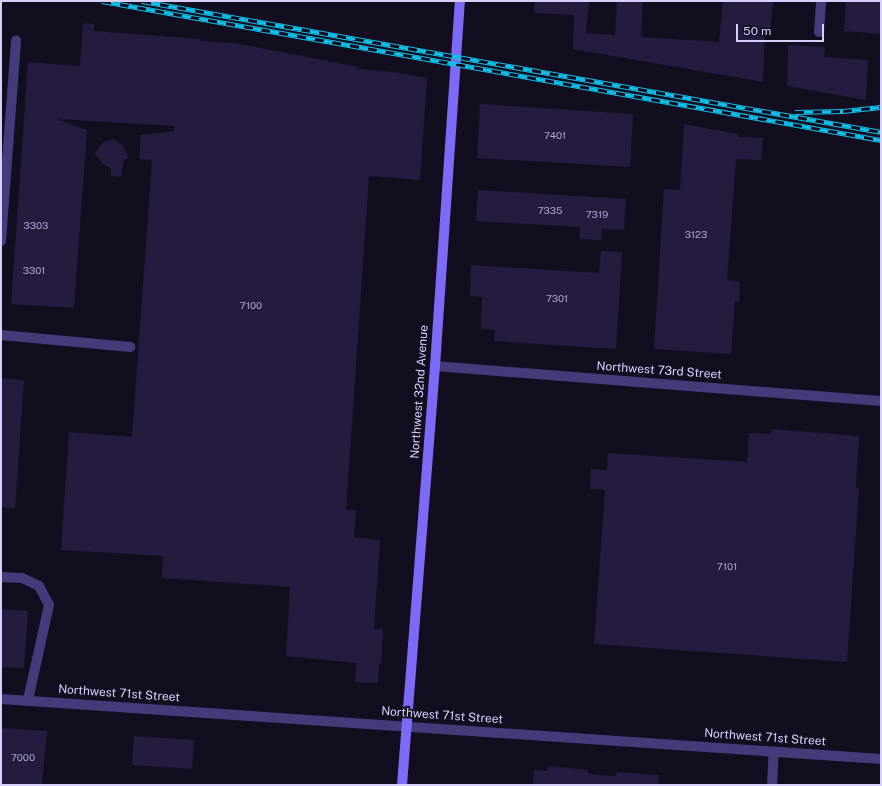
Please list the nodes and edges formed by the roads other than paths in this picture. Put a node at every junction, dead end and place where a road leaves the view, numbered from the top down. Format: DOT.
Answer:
graph roads {
  1 [pos="460,1"];
  2 [pos="821,1"];
  3 [pos="819,32"];
  4 [pos="16,42"];
  5 [pos="1,241"];
  6 [pos="1,335"];
  7 [pos="130,347"];
  8 [pos="435,366"];
  9 [pos="881,401"];
  10 [pos="1,577"];
  11 [pos="1,698"];
  12 [pos="28,700"];
  13 [pos="406,727"];
  14 [pos="774,752"];
  15 [pos="881,759"];
  16 [pos="402,785"];
  17 [pos="772,785"];
  1 -- 8 [label="main road, Northwest 32nd Avenue"];
  2 -- 3 [label="street"];
  4 -- 5 [label="street"];
  6 -- 7 [label="street"];
  8 -- 9 [label="street, Northwest 73rd Street"];
  8 -- 13 [label="main road, Northwest 32nd Avenue"];
  10 -- 12 [label="street"];
  11 -- 12 [label="street, Northwest 71st Street"];
  12 -- 13 [label="street, Northwest 71st Street"];
  13 -- 14 [label="street, Northwest 71st Street"];
  13 -- 16 [label="main road, Northwest 32nd Avenue"];
  14 -- 15 [label="street, Northwest 71st Street"];
  14 -- 17 [label="street"];
}
